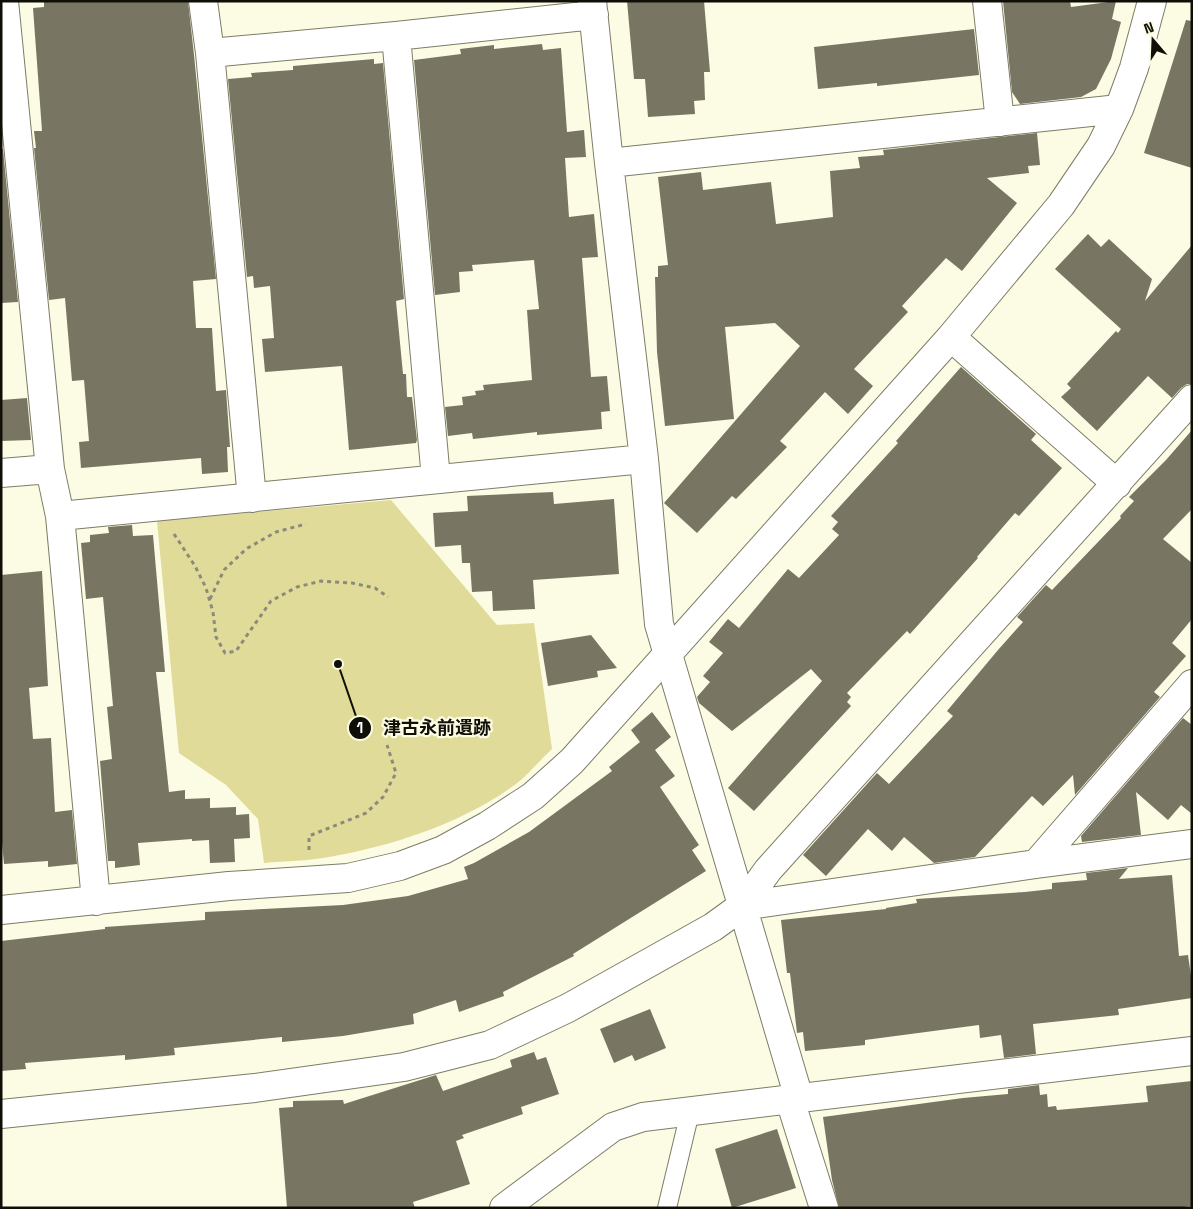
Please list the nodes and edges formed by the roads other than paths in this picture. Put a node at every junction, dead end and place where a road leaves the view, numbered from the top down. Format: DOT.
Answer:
graph roads {
  1 [pos="4,1"];
  2 [pos="204,1"];
  3 [pos="988,1"];
  4 [pos="1152,1"];
  5 [pos="593,8"];
  6 [pos="396,36"];
  7 [pos="210,53"];
  8 [pos="1119,110"];
  9 [pos="1000,122"];
  10 [pos="609,162"];
  11 [pos="951,337"];
  12 [pos="1192,399"];
  13 [pos="644,459"];
  14 [pos="50,469"];
  15 [pos="1,473"];
  16 [pos="436,479"];
  17 [pos="1116,484"];
  18 [pos="252,498"];
  19 [pos="60,516"];
  20 [pos="667,655"];
  21 [pos="1192,684"];
  22 [pos="1192,844"];
  23 [pos="1036,864"];
  24 [pos="96,900"];
  25 [pos="742,906"];
  26 [pos="1,910"];
  27 [pos="1192,1051"];
  28 [pos="794,1099"];
  29 [pos="690,1112"];
  30 [pos="1,1114"];
  31 [pos="504,1208"];
  32 [pos="667,1208"];
  33 [pos="824,1208"];
  1 -- 14 [label="street"];
  2 -- 7 [label="street"];
  3 -- 9 [label="street"];
  4 -- 8 [label="street"];
  5 -- 6 [label="street"];
  5 -- 10 [label="street"];
  6 -- 7 [label="street"];
  6 -- 16 [label="street"];
  7 -- 18 [label="street"];
  8 -- 9 [label="street"];
  8 -- 11 [label="street"];
  9 -- 10 [label="street"];
  10 -- 13 [label="street"];
  11 -- 17 [label="street"];
  11 -- 20 [label="street"];
  12 -- 17 [label="street"];
  13 -- 16 [label="street"];
  13 -- 20 [label="street"];
  14 -- 15 [label="street"];
  14 -- 19 [label="street"];
  16 -- 18 [label="street"];
  17 -- 25 [label="street"];
  18 -- 19 [label="street"];
  19 -- 24 [label="street"];
  20 -- 24 [label="street"];
  20 -- 25 [label="street"];
  21 -- 23 [label="street"];
  22 -- 23 [label="street"];
  23 -- 25 [label="street"];
  24 -- 26 [label="street"];
  25 -- 28 [label="street"];
  25 -- 30 [label="street"];
  27 -- 28 [label="street"];
  28 -- 29 [label="street"];
  28 -- 33 [label="street"];
  29 -- 31 [label="street"];
  29 -- 32 [label="lane"];
}
